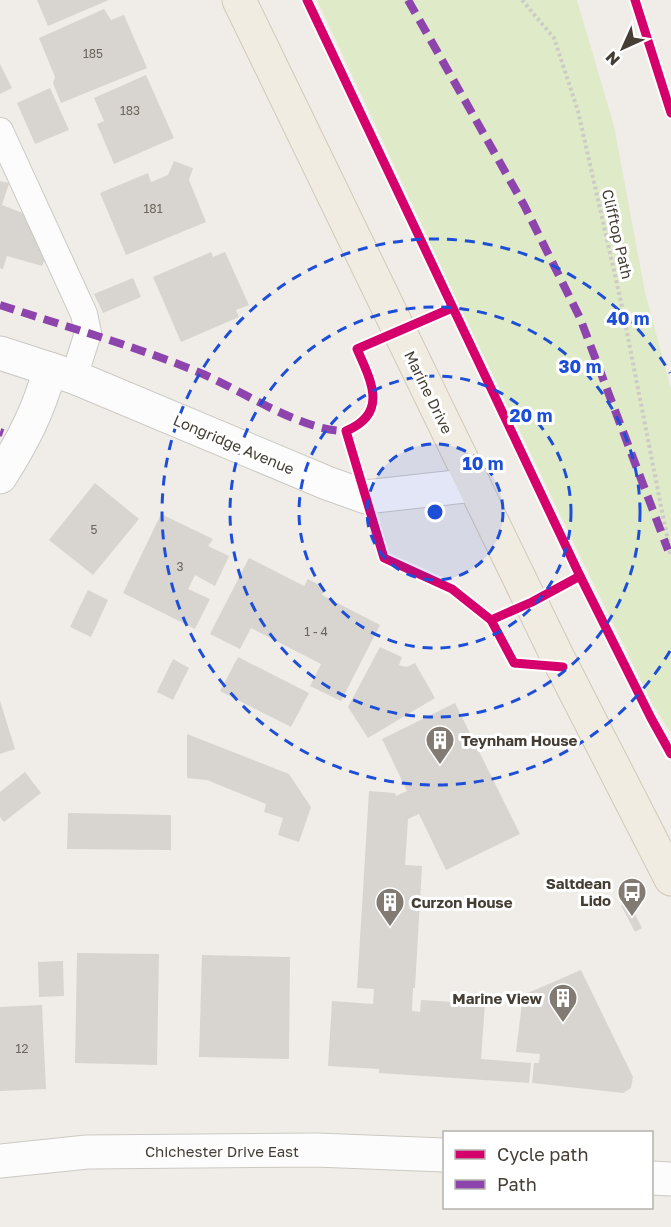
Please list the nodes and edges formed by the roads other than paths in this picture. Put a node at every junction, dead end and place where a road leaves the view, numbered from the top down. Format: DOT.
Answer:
graph roads {
  1 [pos="239,0"];
  2 [pos="0,131"];
  3 [pos="0,353"];
  4 [pos="62,373"];
  5 [pos="0,477"];
  6 [pos="474,485"];
  7 [pos="671,879"];
  8 [pos="443,1155"];
  9 [pos="0,1161"];
  10 [pos="653,1178"];
  11 [pos="671,1179"];
  1 -- 6 [label="main road, Marine Drive"];
  2 -- 4 [label="lane"];
  3 -- 4 [label="street, Longridge Avenue"];
  4 -- 5 [label="street"];
  4 -- 6 [label="street, Longridge Avenue"];
  6 -- 7 [label="main road, Marine Drive"];
  8 -- 9 [label="street, Chichester Drive East"];
  10 -- 11 [label="street"];
}
